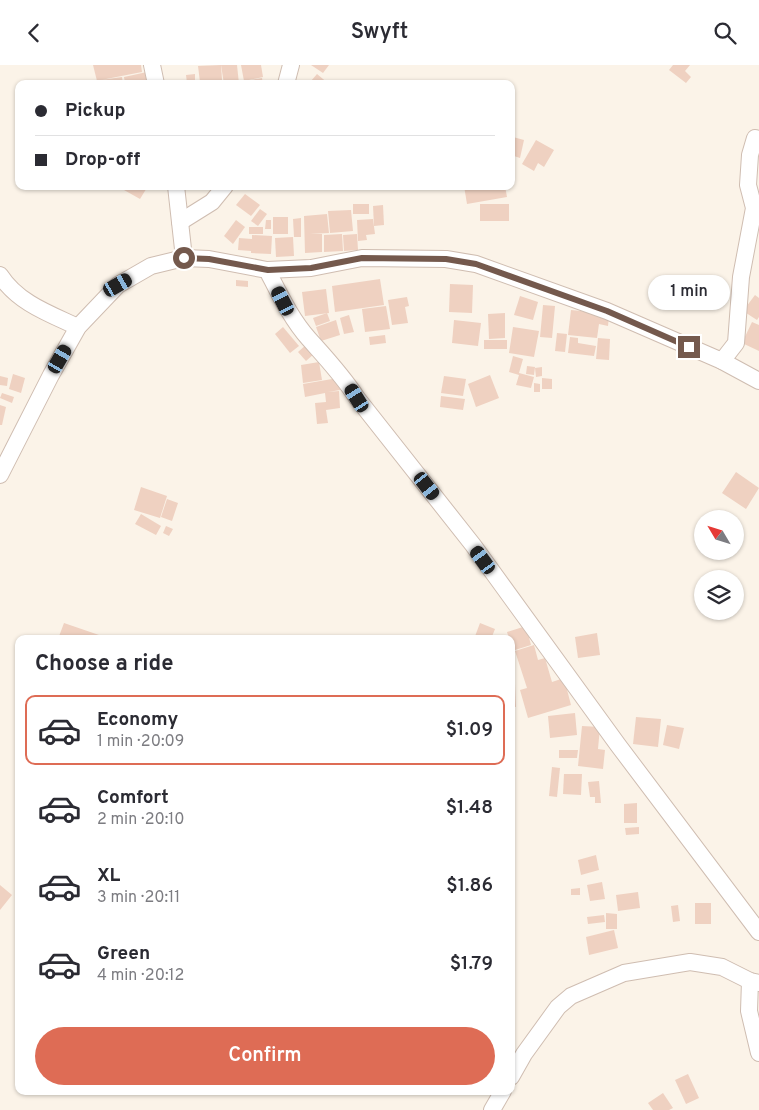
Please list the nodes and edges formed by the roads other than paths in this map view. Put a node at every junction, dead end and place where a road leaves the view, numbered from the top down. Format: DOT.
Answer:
graph roads {
  1 [pos="152,65"];
  2 [pos="291,65"];
  3 [pos="155,80"];
  4 [pos="287,80"];
  5 [pos="759,139"];
  6 [pos="176,190"];
  7 [pos="222,190"];
  8 [pos="180,222"];
  9 [pos="184,258"];
  10 [pos="268,270"];
  11 [pos="0,275"];
  12 [pos="78,327"];
  13 [pos="722,361"];
  14 [pos="759,381"];
  15 [pos="0,475"];
  16 [pos="759,932"];
  17 [pos="754,982"];
  18 [pos="759,1053"];
  19 [pos="515,1070"];
  20 [pos="501,1095"];
  21 [pos="492,1110"];
  1 -- 3 [label="street"];
  2 -- 4 [label="street"];
  5 -- 13 [label="street"];
  6 -- 8 [label="street"];
  7 -- 8 [label="street"];
  8 -- 9 [label="street"];
  9 -- 10 [label="street"];
  9 -- 12 [label="street"];
  10 -- 13 [label="street"];
  10 -- 16 [label="street"];
  11 -- 12 [label="street"];
  12 -- 15 [label="street"];
  13 -- 14 [label="street"];
  17 -- 18 [label="street"];
  17 -- 19 [label="street"];
  20 -- 21 [label="street"];
}
